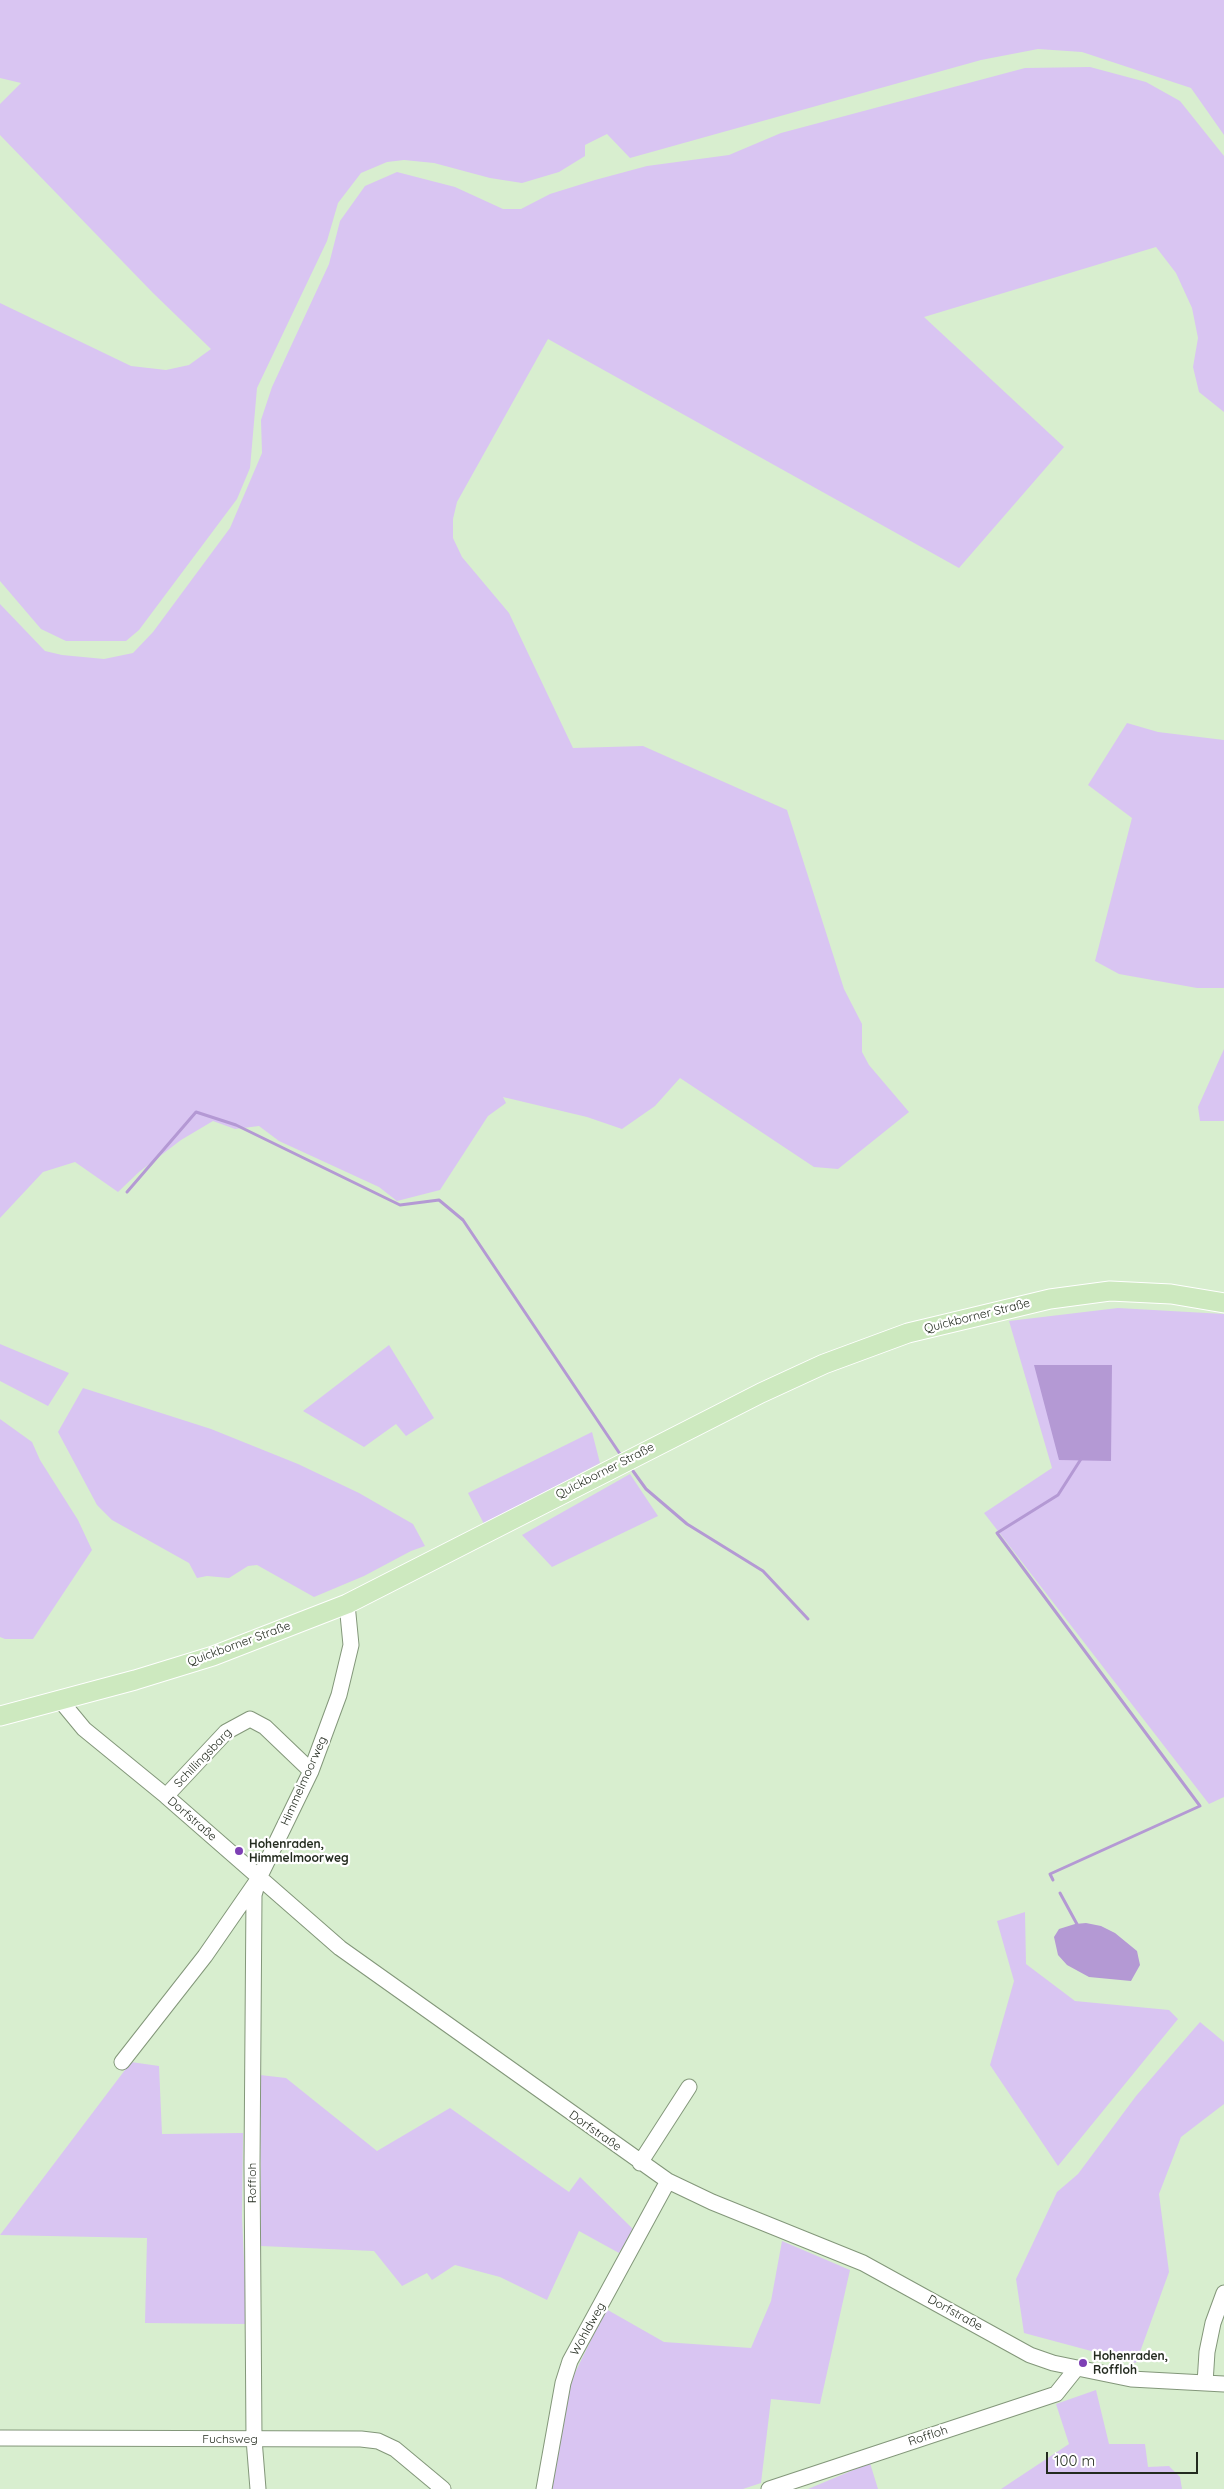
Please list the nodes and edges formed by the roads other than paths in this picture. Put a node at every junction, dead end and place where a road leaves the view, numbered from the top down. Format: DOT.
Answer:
graph roads {
  1 [pos="1224,1303"];
  2 [pos="347,1604"];
  3 [pos="60,1700"];
  4 [pos="0,1716"];
  5 [pos="311,1771"];
  6 [pos="166,1796"];
  7 [pos="259,1878"];
  8 [pos="122,2062"];
  9 [pos="689,2086"];
  10 [pos="640,2163"];
  11 [pos="668,2181"];
  12 [pos="1224,2293"];
  13 [pos="1076,2368"];
  14 [pos="1205,2383"];
  15 [pos="1224,2384"];
  16 [pos="0,2438"];
  17 [pos="254,2439"];
  18 [pos="258,2489"];
  19 [pos="443,2489"];
  20 [pos="544,2489"];
  21 [pos="769,2489"];
  1 -- 2 [label="main road, Quickborner Straße"];
  2 -- 3 [label="main road, Quickborner Straße"];
  2 -- 5 [label="street, Himmelmoorweg"];
  3 -- 4 [label="main road, Quickborner Straße"];
  3 -- 6 [label="street, Dorfstraße"];
  5 -- 6 [label="street, Schillingsbarg"];
  5 -- 7 [label="street, Himmelmoorweg"];
  6 -- 7 [label="street, Dorfstraße"];
  7 -- 8 [label="street, Himmelmoorweg"];
  7 -- 10 [label="street, Dorfstraße"];
  7 -- 17 [label="street, Roffloh"];
  9 -- 10 [label="street"];
  10 -- 11 [label="street, Dorfstraße"];
  11 -- 13 [label="street, Dorfstraße"];
  11 -- 20 [label="street, Wohldweg"];
  12 -- 14 [label="street"];
  13 -- 14 [label="street, Dorfstraße"];
  13 -- 21 [label="street, Roffloh"];
  14 -- 15 [label="street, Dorfstraße"];
  16 -- 17 [label="street, Fuchsweg"];
  17 -- 18 [label="street, Roffloh"];
  17 -- 19 [label="street, Fuchsweg"];
}
